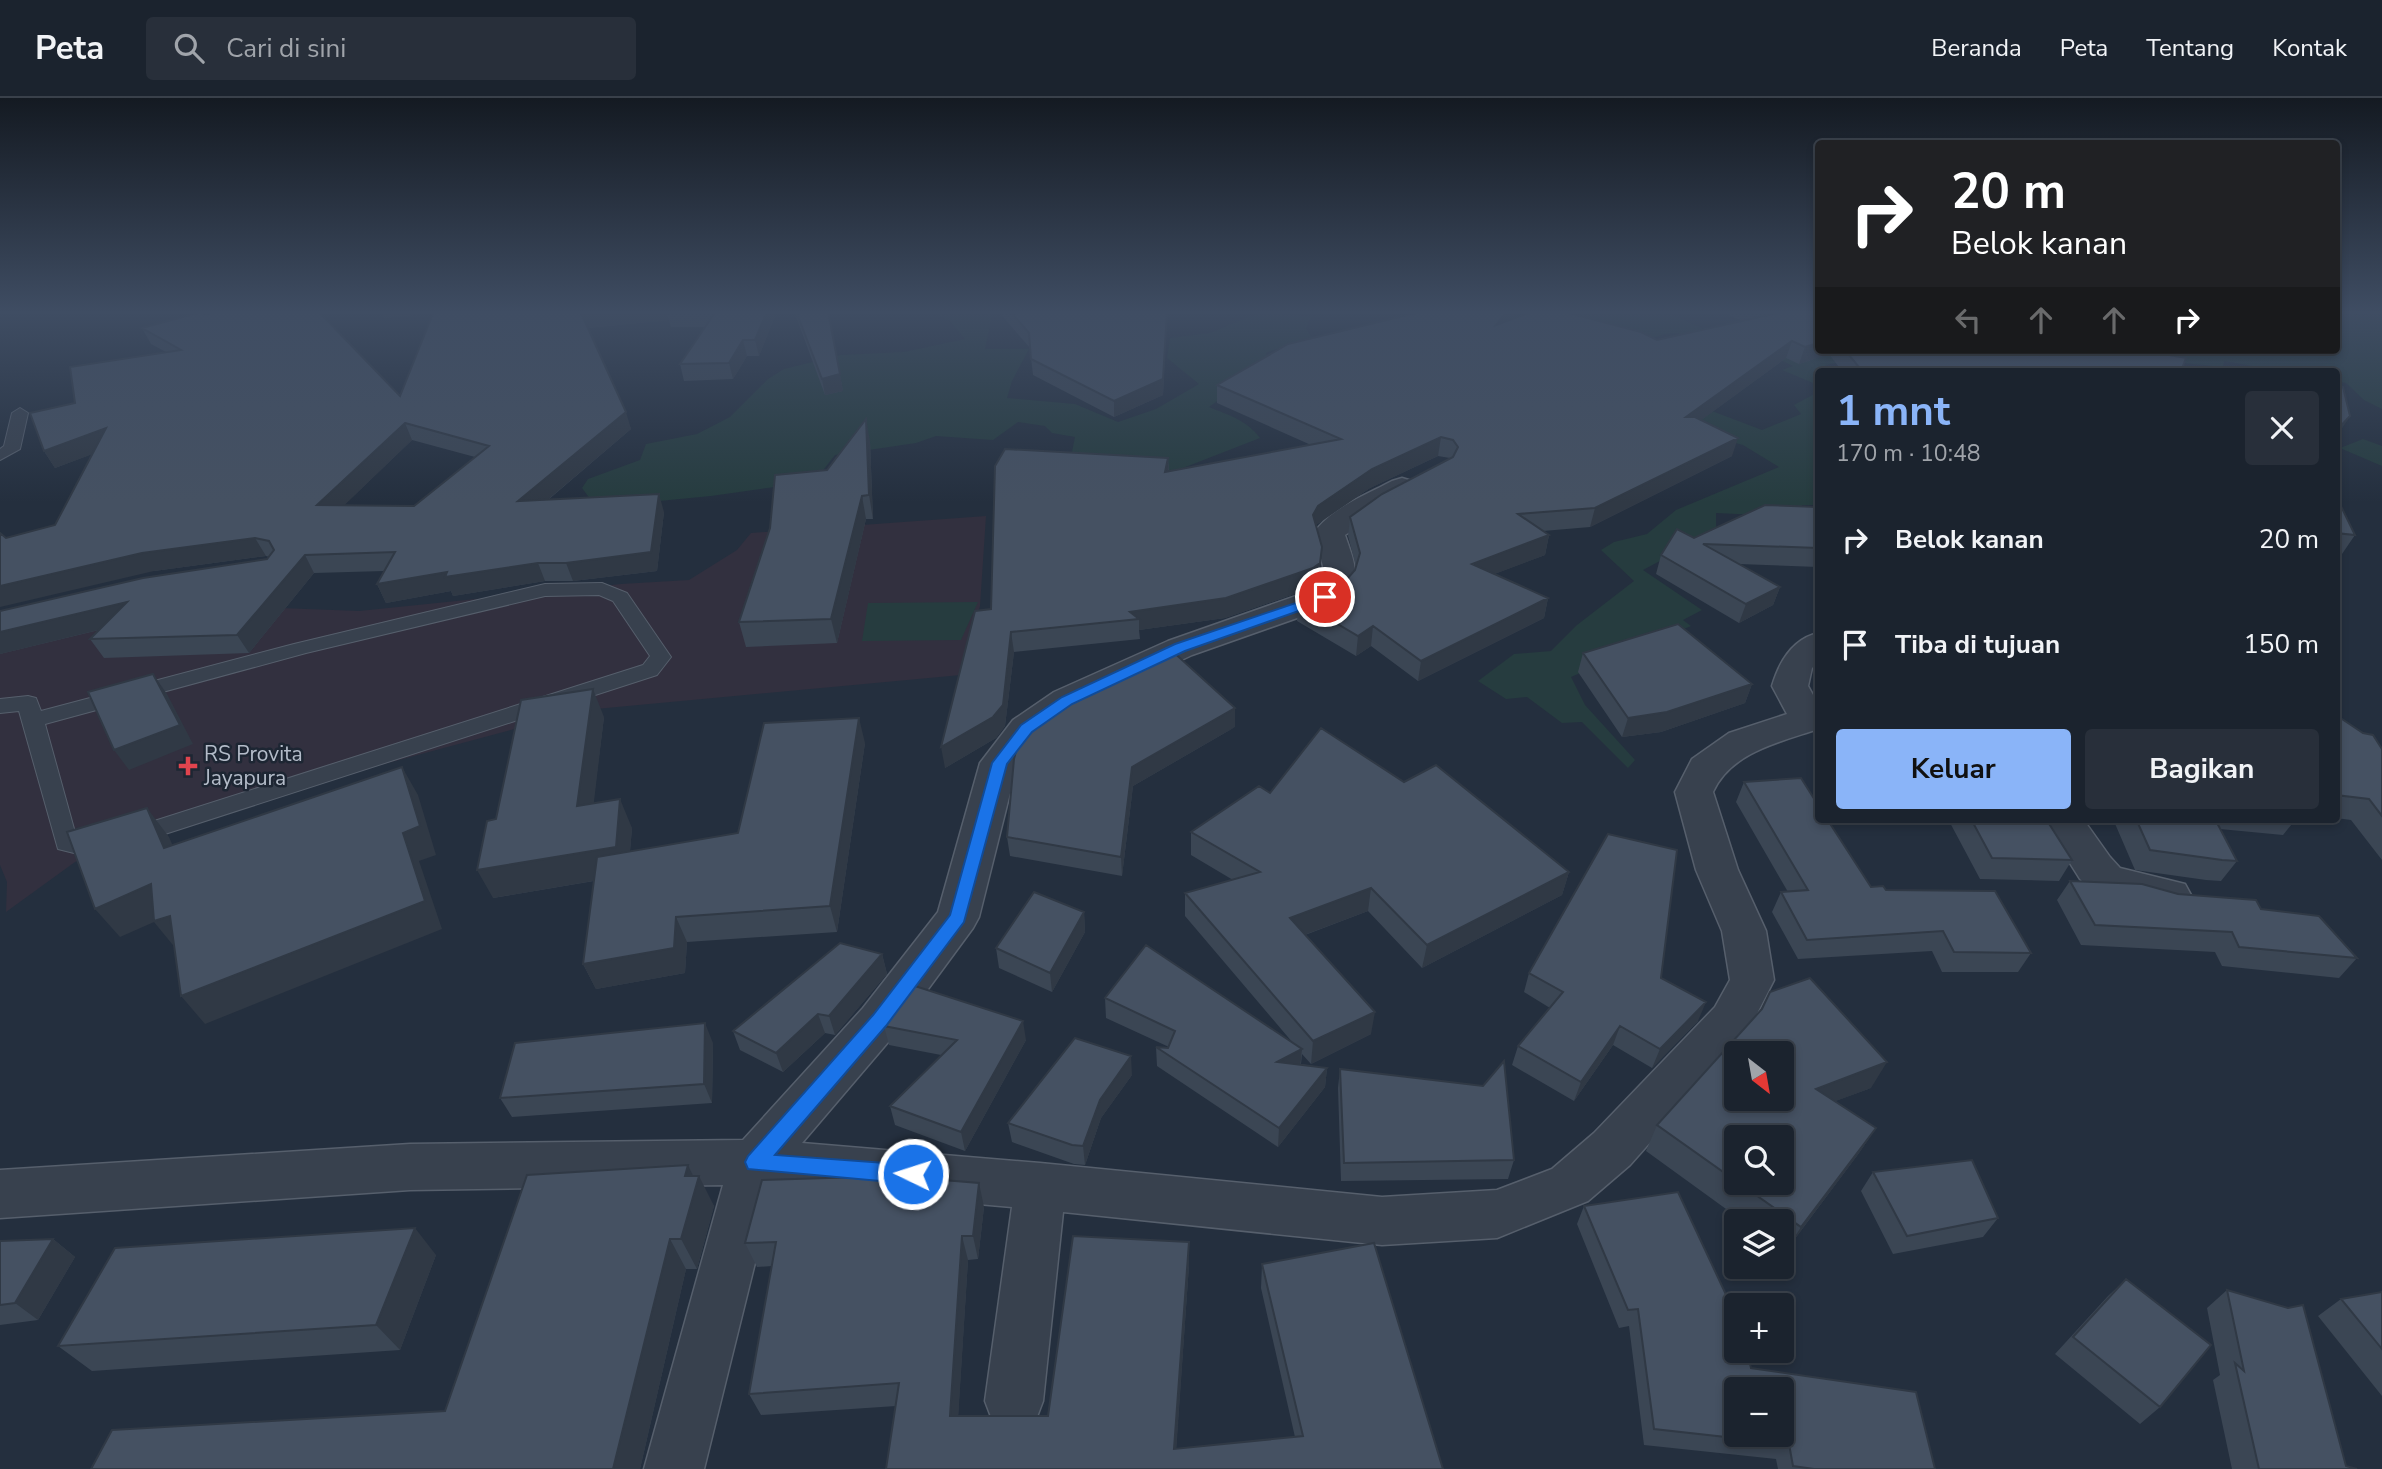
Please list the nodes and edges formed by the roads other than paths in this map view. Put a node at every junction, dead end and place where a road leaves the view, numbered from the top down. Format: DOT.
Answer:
graph roads {
  1 [pos="20,412"];
  2 [pos="0,455"];
  3 [pos="1426,474"];
  4 [pos="1815,646"];
  5 [pos="0,706"];
  6 [pos="1813,717"];
  7 [pos="34,720"];
  8 [pos="2065,823"];
  9 [pos="2203,898"];
  10 [pos="755,1162"];
  11 [pos="1040,1186"];
  12 [pos="0,1194"];
  13 [pos="1014,1401"];
  14 [pos="674,1469"];
  1 -- 2 [label="lane"];
  3 -- 10 [label="street"];
  4 -- 6 [label="street"];
  5 -- 7 [label="lane"];
  6 -- 11 [label="street"];
  7 -- 7 [label="lane"];
  8 -- 9 [label="street"];
  10 -- 11 [label="street"];
  10 -- 12 [label="street"];
  10 -- 14 [label="street"];
  11 -- 13 [label="street"];
}
